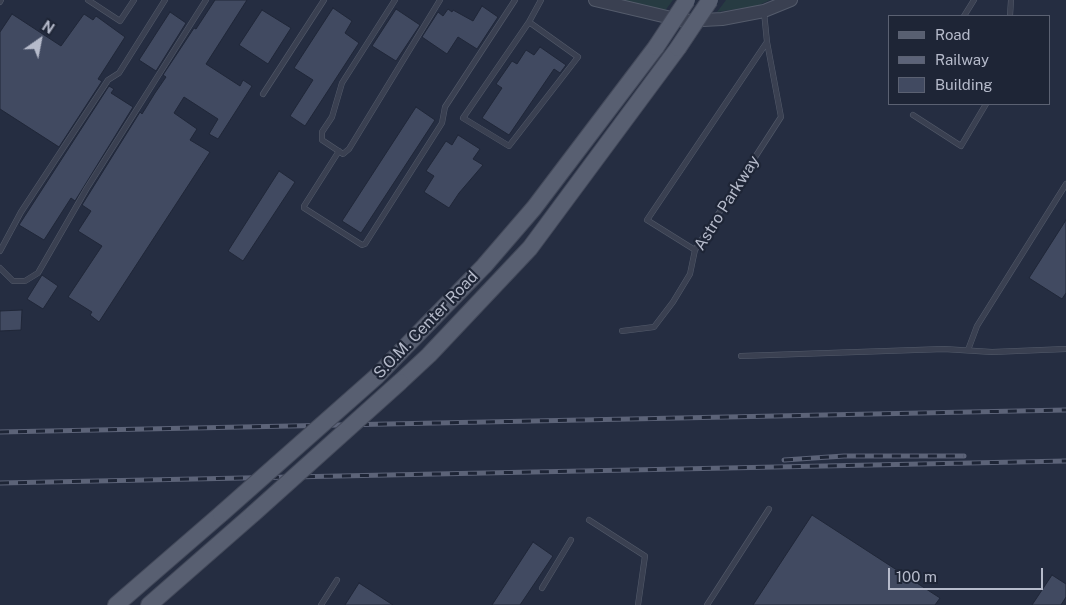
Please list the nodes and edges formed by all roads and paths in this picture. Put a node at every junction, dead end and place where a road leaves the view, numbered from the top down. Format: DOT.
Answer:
graph roads {
  1 [pos="88,0"];
  2 [pos="134,0"];
  3 [pos="165,0"];
  4 [pos="206,0"];
  5 [pos="324,0"];
  6 [pos="396,0"];
  7 [pos="440,0"];
  8 [pos="515,0"];
  9 [pos="541,0"];
  10 [pos="595,0"];
  11 [pos="687,0"];
  12 [pos="710,0"];
  13 [pos="791,0"];
  14 [pos="974,0"];
  15 [pos="1011,0"];
  16 [pos="764,11"];
  17 [pos="965,15"];
  18 [pos="1010,15"];
  19 [pos="529,22"];
  20 [pos="767,42"];
  21 [pos="264,94"];
  22 [pos="985,105"];
  23 [pos="913,116"];
  24 [pos="339,151"];
  25 [pos="1066,184"];
  26 [pos="695,250"];
  27 [pos="0,251"];
  28 [pos="0,268"];
  29 [pos="622,331"];
  30 [pos="1066,349"];
  31 [pos="968,350"];
  32 [pos="741,356"];
  33 [pos="769,509"];
  34 [pos="589,520"];
  35 [pos="570,540"];
  36 [pos="337,580"];
  37 [pos="542,588"];
  38 [pos="116,605"];
  39 [pos="149,605"];
  40 [pos="321,605"];
  41 [pos="638,605"];
  42 [pos="707,605"];
  1 -- 2 [label="lane"];
  3 -- 27 [label="lane"];
  4 -- 28 [label="lane"];
  5 -- 21 [label="lane"];
  6 -- 24 [label="lane"];
  7 -- 24 [label="lane"];
  8 -- 24 [label="lane"];
  9 -- 19 [label="lane"];
  10 -- 16 [label="street"];
  11 -- 38 [label="main road, S.O.M. Center Road, bridge"];
  12 -- 39 [label="main road, S.O.M. Center Road, bridge"];
  13 -- 16 [label="street"];
  14 -- 17 [label="lane"];
  15 -- 18 [label="lane"];
  16 -- 20 [label="lane, Astro Parkway"];
  19 -- 19 [label="lane"];
  20 -- 26 [label="lane, Astro Parkway"];
  20 -- 26 [label="lane"];
  22 -- 23 [label="lane"];
  25 -- 31 [label="lane"];
  26 -- 29 [label="lane, Astro Parkway"];
  30 -- 31 [label="lane"];
  31 -- 32 [label="lane"];
  33 -- 42 [label="lane"];
  34 -- 41 [label="lane"];
  35 -- 37 [label="lane"];
  36 -- 40 [label="lane"];
}
